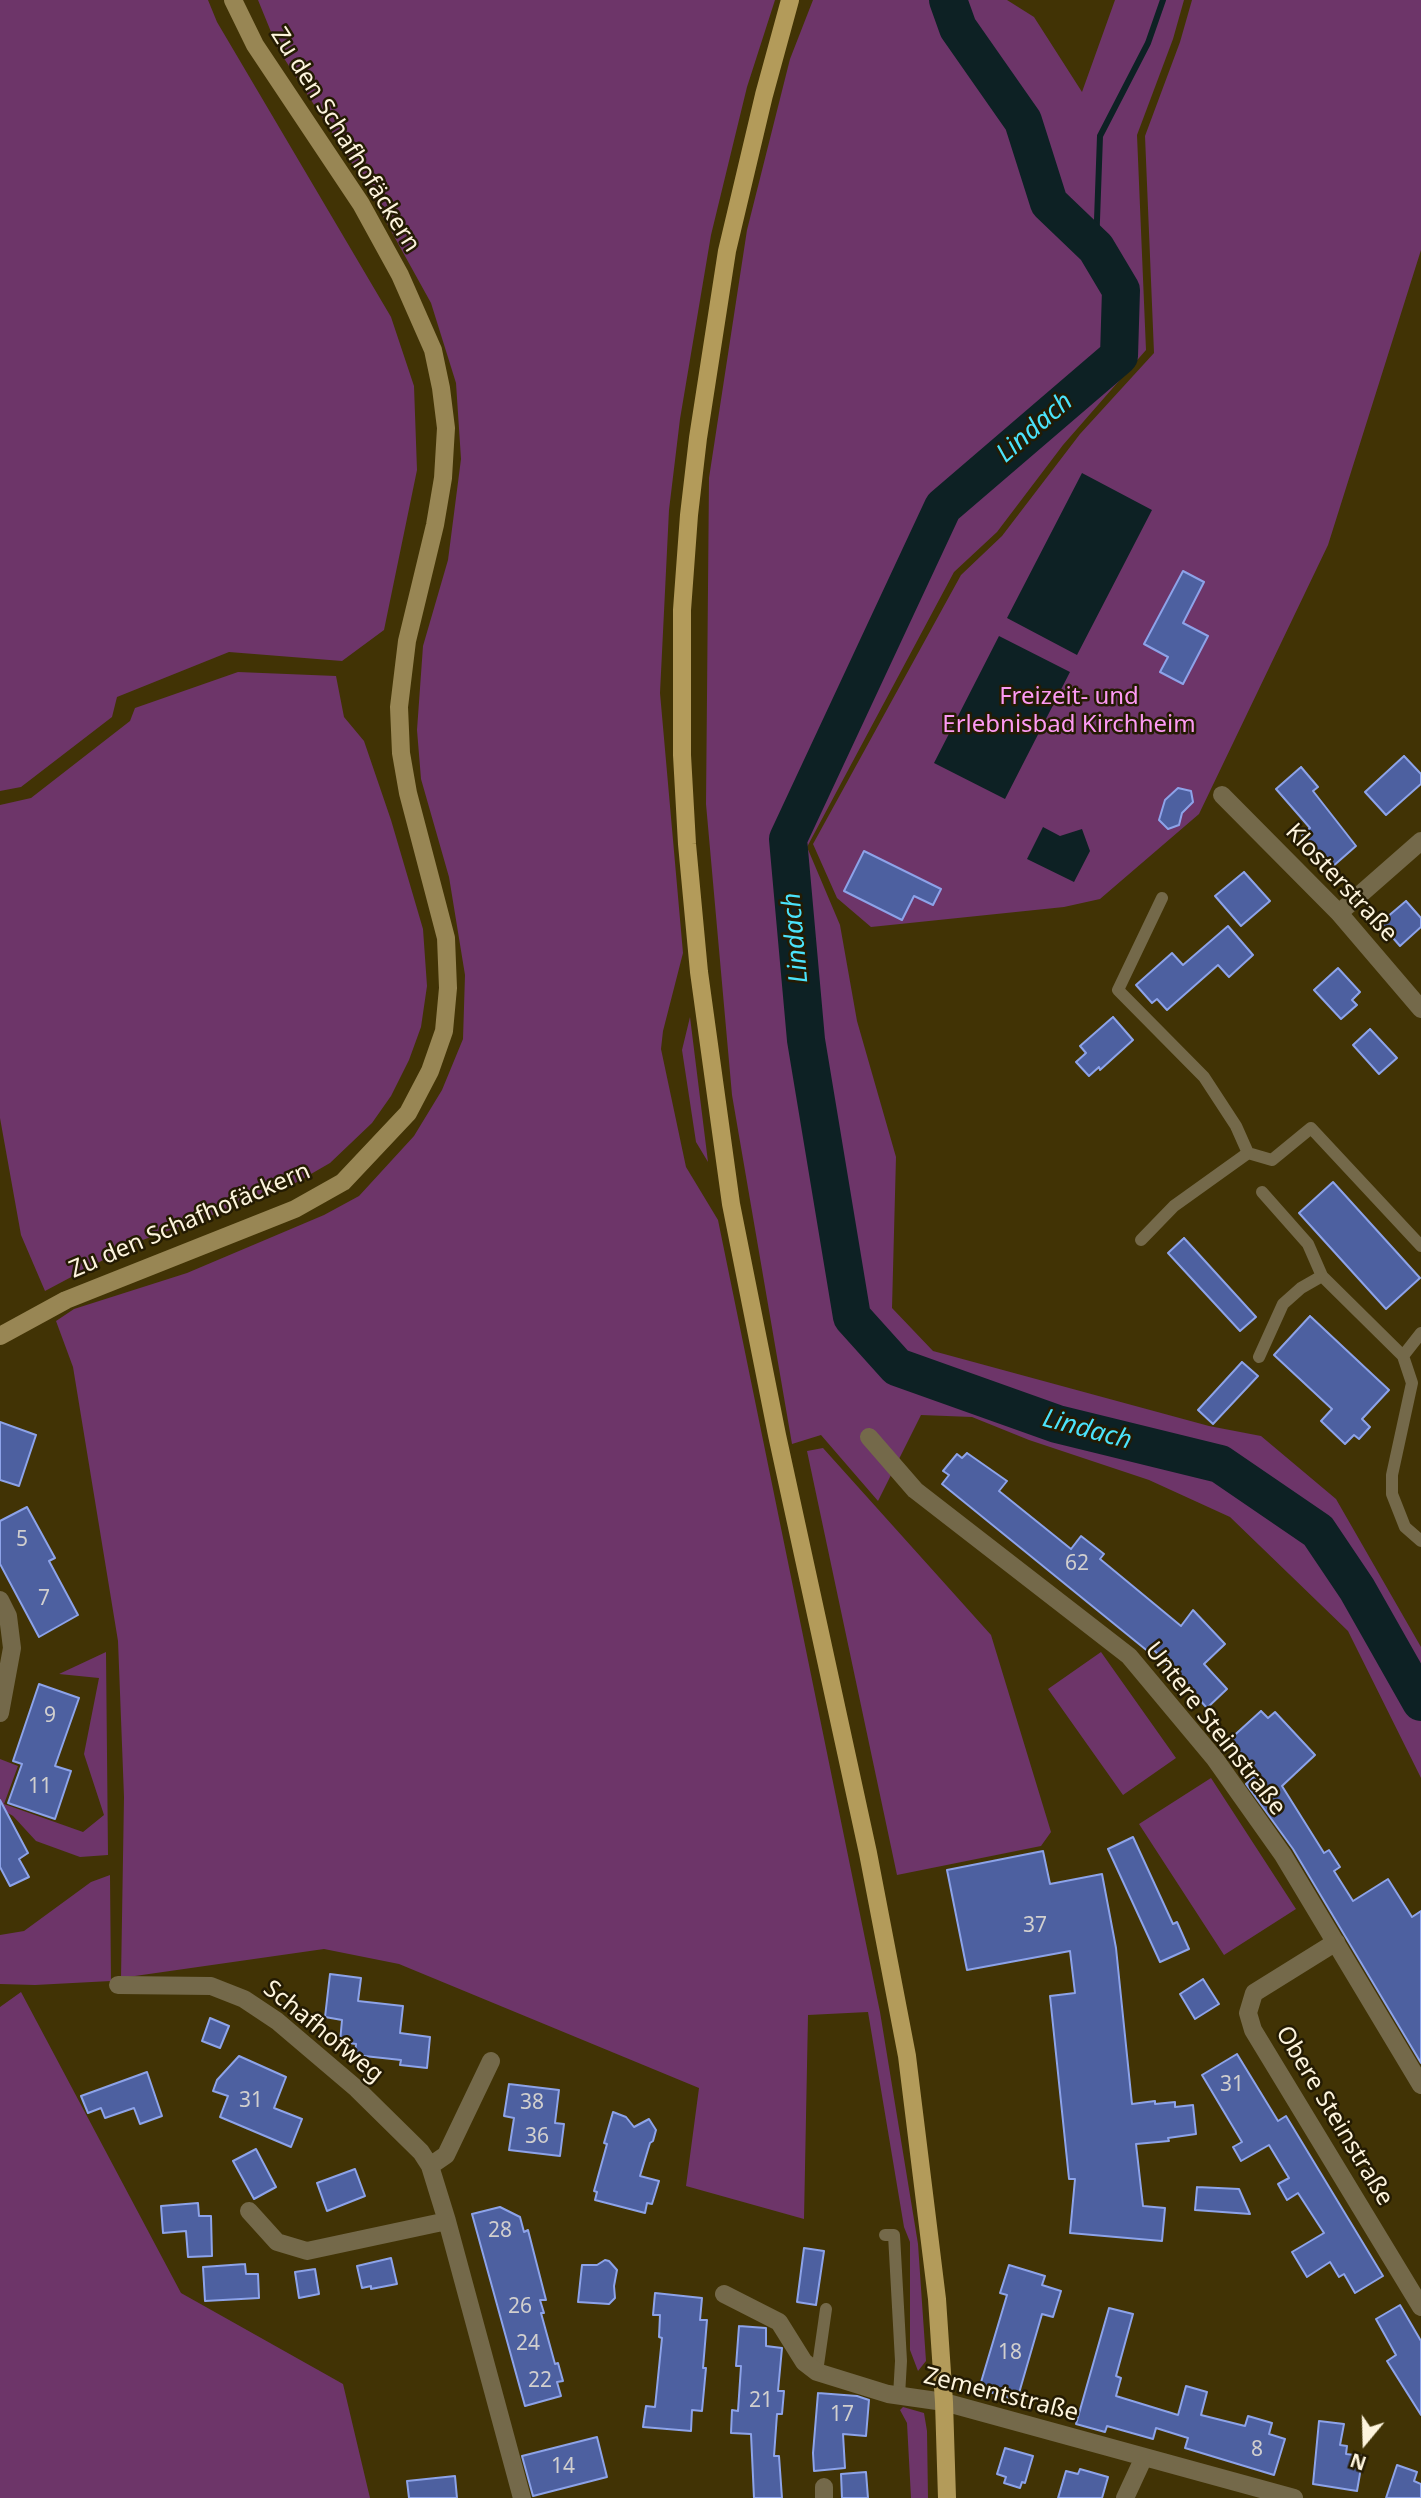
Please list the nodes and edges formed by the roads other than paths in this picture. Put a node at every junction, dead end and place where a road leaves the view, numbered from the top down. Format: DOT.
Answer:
graph roads {
  1 [pos="233,0"];
  2 [pos="790,0"];
  3 [pos="1222,795"];
  4 [pos="1421,841"];
  5 [pos="1162,898"];
  6 [pos="1339,913"];
  7 [pos="1421,1009"];
  8 [pos="1248,1153"];
  9 [pos="1262,1192"];
  10 [pos="1141,1240"];
  11 [pos="1421,1245"];
  12 [pos="1322,1276"];
  13 [pos="1421,1333"];
  14 [pos="0,1336"];
  15 [pos="1403,1356"];
  16 [pos="1259,1357"];
  17 [pos="869,1437"];
  18 [pos="1421,1541"];
  19 [pos="0,1600"];
  20 [pos="0,1713"];
  21 [pos="1336,1942"];
  22 [pos="118,1984"];
  23 [pos="491,2061"];
  24 [pos="1421,2085"];
  25 [pos="430,2166"];
  26 [pos="249,2211"];
  27 [pos="447,2221"];
  28 [pos="885,2235"];
  29 [pos="724,2294"];
  30 [pos="1421,2307"];
  31 [pos="827,2309"];
  32 [pos="817,2372"];
  33 [pos="899,2396"];
  34 [pos="944,2402"];
  35 [pos="1144,2458"];
  36 [pos="522,2498"];
  37 [pos="947,2498"];
  38 [pos="1125,2498"];
  39 [pos="1294,2498"];
  1 -- 14 [label="street, Zu den Schafhofäckern"];
  2 -- 34 [label="main road"];
  3 -- 6 [label="street, Klosterstraße"];
  4 -- 6 [label="street"];
  5 -- 8 [label="lane"];
  6 -- 7 [label="street, Klosterstraße"];
  8 -- 10 [label="lane"];
  8 -- 11 [label="lane"];
  9 -- 12 [label="lane"];
  12 -- 15 [label="lane"];
  12 -- 16 [label="lane"];
  13 -- 15 [label="lane"];
  15 -- 18 [label="lane"];
  17 -- 21 [label="street, Untere Steinstraße"];
  19 -- 20 [label="street"];
  21 -- 24 [label="street, Untere Steinstraße"];
  21 -- 30 [label="street, Obere Steinstraße"];
  22 -- 25 [label="street, Schafhofweg"];
  23 -- 25 [label="street"];
  25 -- 27 [label="street, Schafhofweg"];
  26 -- 27 [label="street"];
  27 -- 36 [label="street, Schafhofweg"];
  28 -- 33 [label="lane"];
  29 -- 32 [label="street"];
  31 -- 32 [label="lane"];
  32 -- 33 [label="street, Zementstraße"];
  33 -- 34 [label="street, Zementstraße"];
  34 -- 35 [label="street, Zementstraße"];
  34 -- 37 [label="main road"];
  35 -- 38 [label="street"];
  35 -- 39 [label="street, Zementstraße"];
}
